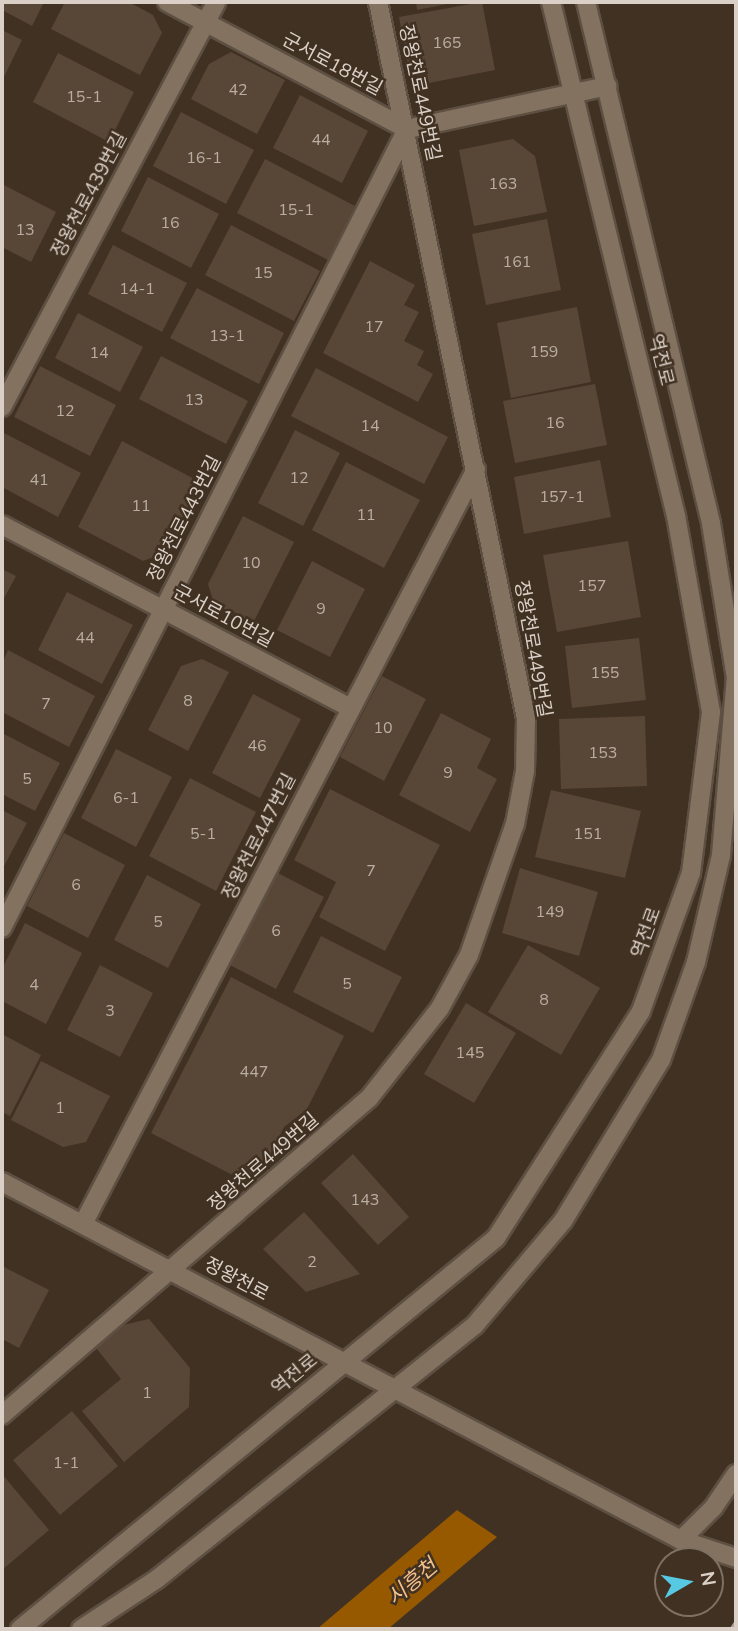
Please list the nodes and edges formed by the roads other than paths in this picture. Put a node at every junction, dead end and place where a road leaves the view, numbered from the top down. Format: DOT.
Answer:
graph roads {
  1 [pos="167,2"];
  2 [pos="216,2"];
  3 [pos="378,2"];
  4 [pos="551,2"];
  5 [pos="586,2"];
  6 [pos="205,22"];
  7 [pos="607,86"];
  8 [pos="573,93"];
  9 [pos="407,129"];
  10 [pos="2,407"];
  11 [pos="476,469"];
  12 [pos="2,525"];
  13 [pos="163,610"];
  14 [pos="350,708"];
  15 [pos="2,928"];
  16 [pos="2,1182"];
  17 [pos="83,1224"];
  18 [pos="174,1271"];
  19 [pos="346,1361"];
  20 [pos="398,1388"];
  21 [pos="2,1415"];
  22 [pos="736,1474"];
  23 [pos="681,1540"];
  24 [pos="736,1558"];
  25 [pos="20,1629"];
  26 [pos="81,1629"];
  1 -- 6 [label="street, 군서로18번길"];
  2 -- 6 [label="street, 정왕천로439번길"];
  3 -- 9 [label="street, 정왕천로449번길"];
  4 -- 8 [label="street, 역전로"];
  5 -- 7 [label="street, 역전로"];
  6 -- 9 [label="street, 군서로18번길"];
  6 -- 10 [label="street, 정왕천로439번길"];
  7 -- 8 [label="street"];
  7 -- 20 [label="street, 역전로"];
  8 -- 9 [label="street"];
  8 -- 19 [label="street, 역전로"];
  9 -- 11 [label="street, 정왕천로449번길"];
  9 -- 13 [label="street, 정왕천로443번길"];
  11 -- 14 [label="street, 정왕천로447번길"];
  11 -- 18 [label="street, 정왕천로449번길"];
  12 -- 13 [label="street, 군서로10번길"];
  13 -- 14 [label="street, 군서로10번길"];
  13 -- 15 [label="street, 정왕천로443번길"];
  14 -- 17 [label="street, 정왕천로447번길"];
  16 -- 17 [label="street, 정왕천로"];
  17 -- 18 [label="street, 정왕천로"];
  18 -- 19 [label="street, 정왕천로"];
  18 -- 21 [label="street, 정왕천로449번길"];
  19 -- 20 [label="street, 정왕천로"];
  19 -- 25 [label="street, 역전로"];
  20 -- 23 [label="street, 정왕천로"];
  20 -- 26 [label="street, 역전로"];
  22 -- 23 [label="street"];
  23 -- 24 [label="street, 정왕천로"];
}
